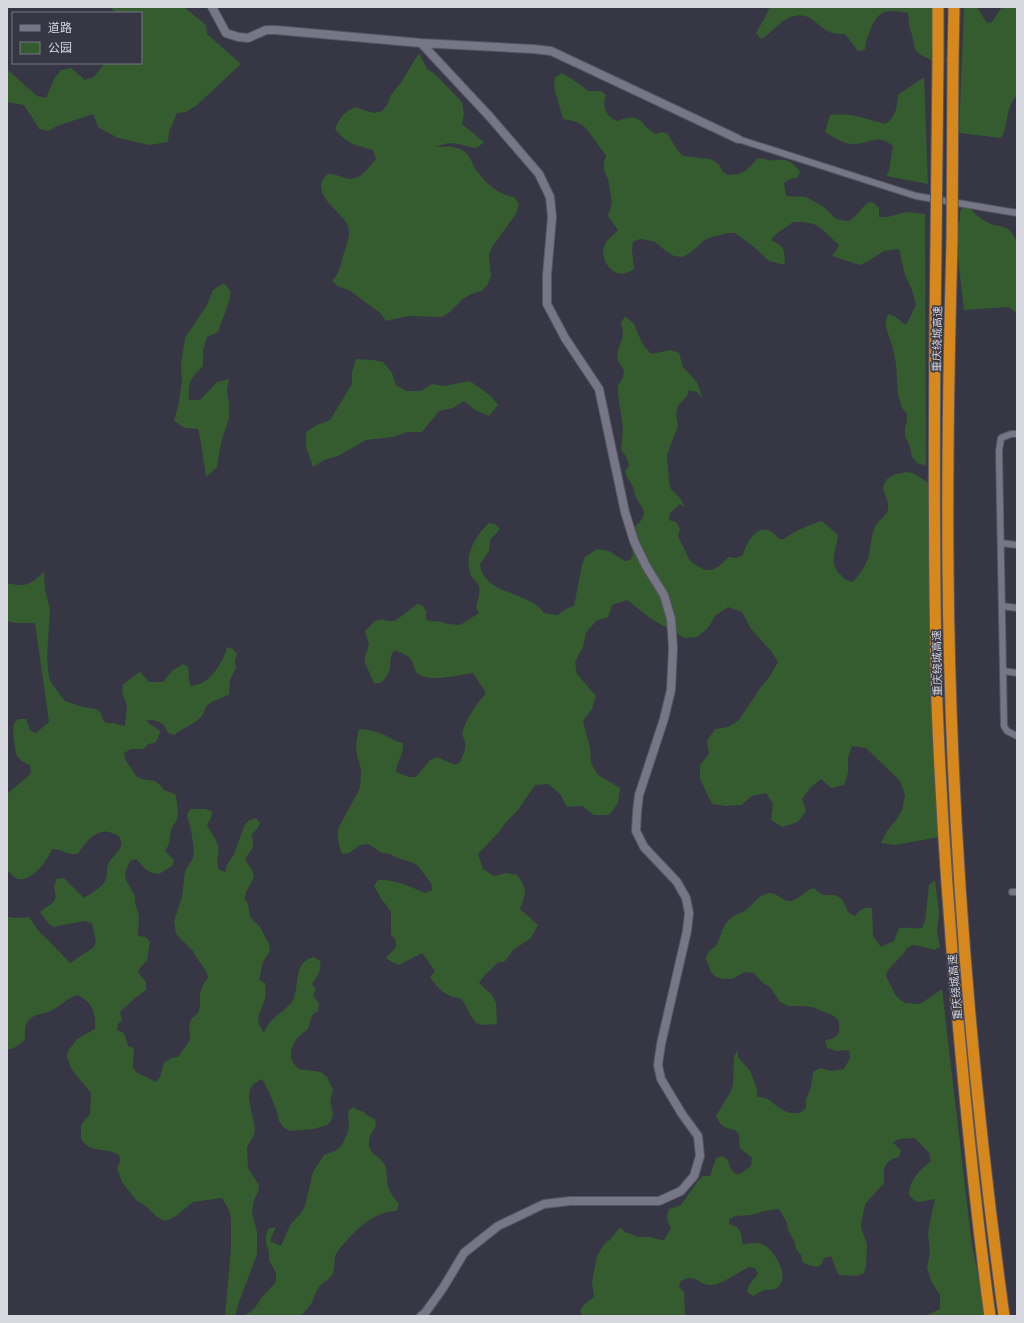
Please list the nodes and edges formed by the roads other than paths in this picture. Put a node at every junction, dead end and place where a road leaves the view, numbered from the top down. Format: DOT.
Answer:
graph roads {
  1 [pos="212,7"];
  2 [pos="938,7"];
  3 [pos="954,7"];
  4 [pos="421,43"];
  5 [pos="738,139"];
  6 [pos="1017,213"];
  7 [pos="1017,434"];
  8 [pos="1001,543"];
  9 [pos="1017,545"];
  10 [pos="1002,606"];
  11 [pos="1017,608"];
  12 [pos="1003,671"];
  13 [pos="1017,673"];
  14 [pos="1017,736"];
  15 [pos="421,1316"];
  16 [pos="990,1316"];
  17 [pos="1004,1316"];
  1 -- 4 [label="street"];
  2 -- 16 [label="highway, 重庆绕城高速, bridge"];
  3 -- 17 [label="highway, 重庆绕城高速, bridge"];
  4 -- 5 [label="street"];
  4 -- 15 [label="street"];
  5 -- 6 [label="street"];
  7 -- 8 [label="street"];
  8 -- 9 [label="street"];
  8 -- 10 [label="street"];
  10 -- 11 [label="street"];
  10 -- 12 [label="street"];
  12 -- 13 [label="street"];
  12 -- 14 [label="street"];
}
